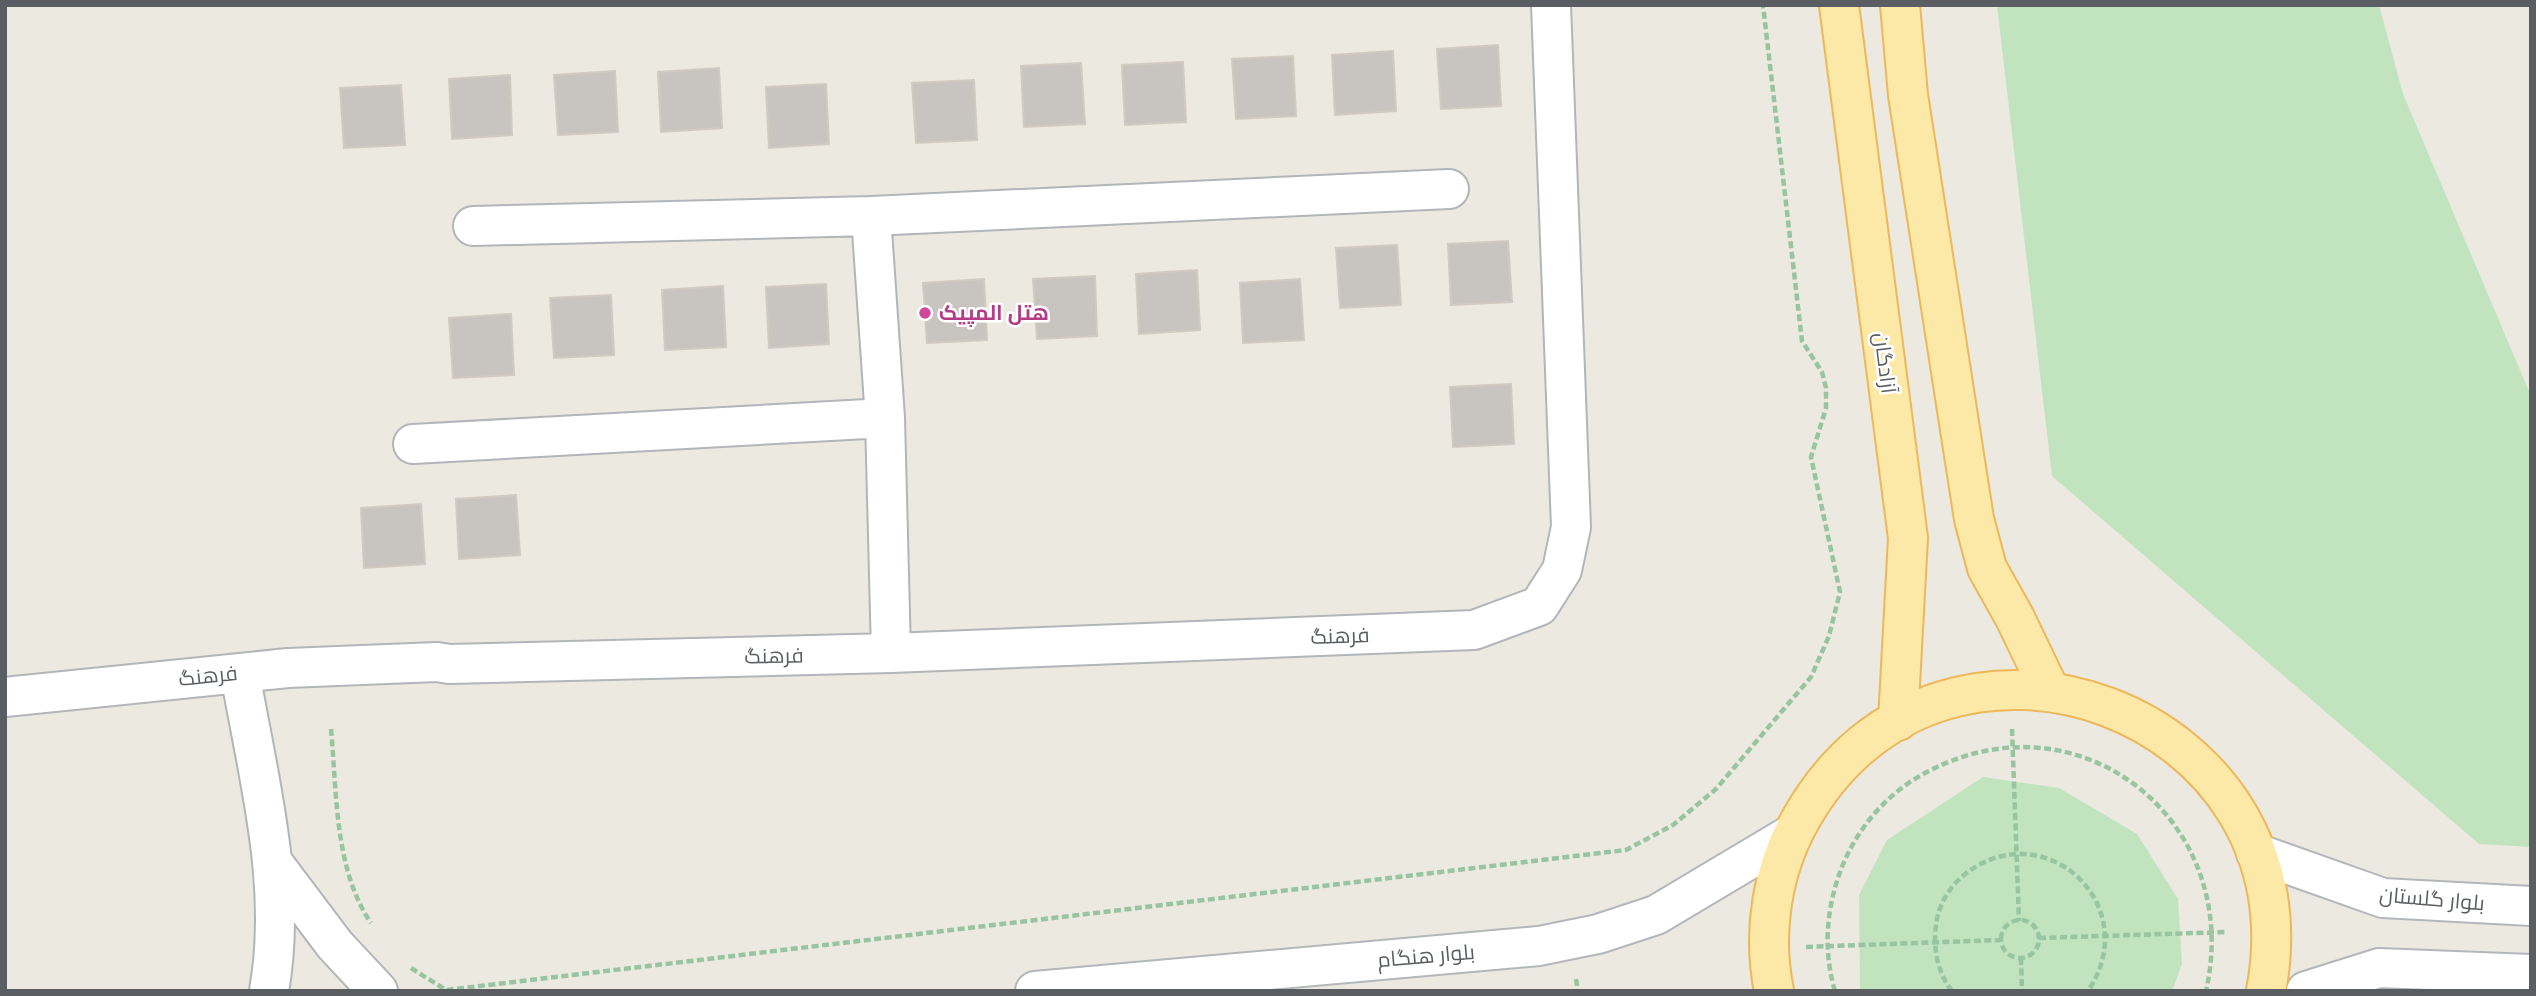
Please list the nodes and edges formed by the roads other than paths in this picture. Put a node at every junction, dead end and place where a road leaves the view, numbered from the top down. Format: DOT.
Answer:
graph roads {
  1 [pos="1551,5"];
  2 [pos="1839,5"];
  3 [pos="1900,5"];
  4 [pos="1449,188"];
  5 [pos="871,216"];
  6 [pos="473,226"];
  7 [pos="885,418"];
  8 [pos="413,444"];
  9 [pos="891,653"];
  10 [pos="240,673"];
  11 [pos="2050,691"];
  12 [pos="5,697"];
  13 [pos="1898,721"];
  14 [pos="1792,834"];
  15 [pos="2256,853"];
  16 [pos="274,864"];
  17 [pos="2531,906"];
  18 [pos="2531,974"];
  19 [pos="1077,989"];
  20 [pos="268,991"];
  21 [pos="378,991"];
  22 [pos="1035,991"];
  23 [pos="1774,991"];
  24 [pos="2266,991"];
  25 [pos="2306,991"];
  1 -- 9 [label="street, فرهنگ"];
  2 -- 13 [label="main road, آزادگان"];
  3 -- 11 [label="main road"];
  4 -- 5 [label="street"];
  5 -- 6 [label="street"];
  5 -- 7 [label="street"];
  7 -- 8 [label="street"];
  7 -- 9 [label="street"];
  9 -- 10 [label="street, فرهنگ"];
  10 -- 12 [label="street, فرهنگ"];
  10 -- 16 [label="street"];
  11 -- 13 [label="main road"];
  11 -- 15 [label="main road"];
  13 -- 14 [label="main road"];
  14 -- 19 [label="street, بلوار هنگام"];
  14 -- 23 [label="main road"];
  15 -- 17 [label="street, بلوار گلستان"];
  15 -- 24 [label="main road"];
  16 -- 20 [label="street"];
  16 -- 21 [label="street"];
  18 -- 25 [label="street"];
  19 -- 22 [label="street, بلوار هنگام"];
}
